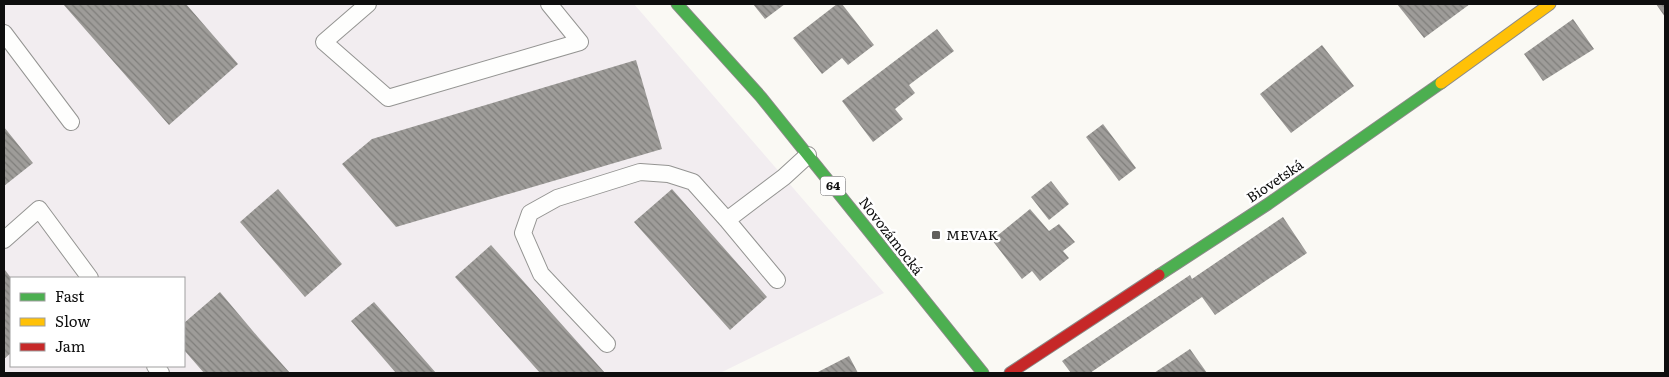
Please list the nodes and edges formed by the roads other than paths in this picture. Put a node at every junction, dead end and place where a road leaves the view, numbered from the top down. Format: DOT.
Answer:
graph roads {
  1 [pos="368,4"];
  2 [pos="549,4"];
  3 [pos="677,4"];
  4 [pos="1550,4"];
  5 [pos="4,33"];
  6 [pos="71,122"];
  7 [pos="808,155"];
  8 [pos="727,220"];
  9 [pos="4,240"];
  10 [pos="89,277"];
  11 [pos="778,280"];
  12 [pos="607,344"];
  13 [pos="983,373"];
  14 [pos="1010,373"];
  1 -- 2 [label="lane"];
  3 -- 7 [label="street, Novozámocká / 64"];
  4 -- 14 [label="street, Biovetská"];
  5 -- 6 [label="lane"];
  7 -- 8 [label="lane"];
  7 -- 13 [label="street, Novozámocká / 64"];
  8 -- 11 [label="lane"];
  8 -- 12 [label="lane"];
  9 -- 10 [label="lane"];
}
